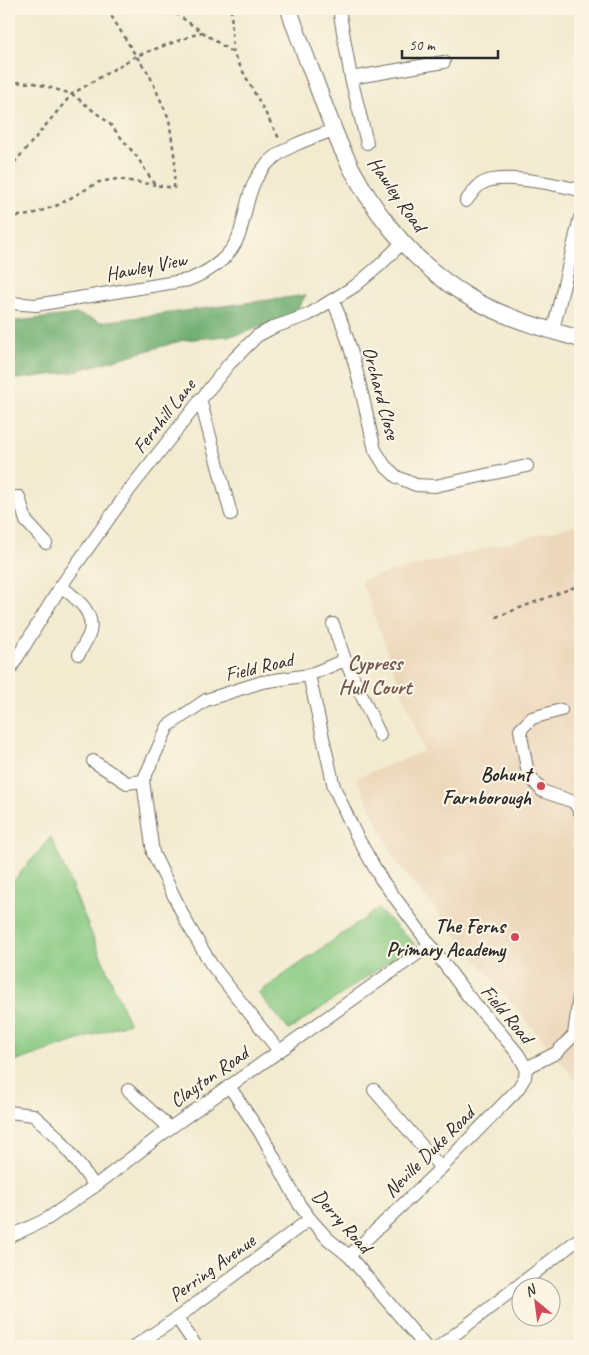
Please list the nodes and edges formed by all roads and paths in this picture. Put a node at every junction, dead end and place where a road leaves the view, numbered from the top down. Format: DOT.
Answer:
graph roads {
  1 [pos="107,9"];
  2 [pos="169,9"];
  3 [pos="231,9"];
  4 [pos="289,9"];
  5 [pos="340,9"];
  6 [pos="202,32"];
  7 [pos="233,53"];
  8 [pos="136,56"];
  9 [pos="444,62"];
  10 [pos="351,78"];
  11 [pos="9,82"];
  12 [pos="72,94"];
  13 [pos="334,130"];
  14 [pos="367,143"];
  15 [pos="286,150"];
  16 [pos="9,169"];
  17 [pos="155,185"];
  18 [pos="580,190"];
  19 [pos="466,201"];
  20 [pos="9,217"];
  21 [pos="580,218"];
  22 [pos="402,242"];
  23 [pos="333,301"];
  24 [pos="9,303"];
  25 [pos="552,330"];
  26 [pos="580,339"];
  27 [pos="200,399"];
  28 [pos="527,466"];
  29 [pos="9,498"];
  30 [pos="231,514"];
  31 [pos="46,542"];
  32 [pos="580,585"];
  33 [pos="61,586"];
  34 [pos="496,617"];
  35 [pos="333,624"];
  36 [pos="79,654"];
  37 [pos="345,660"];
  38 [pos="9,671"];
  39 [pos="309,675"];
  40 [pos="562,710"];
  41 [pos="380,735"];
  42 [pos="94,761"];
  43 [pos="143,781"];
  44 [pos="580,812"];
  45 [pos="430,944"];
  46 [pos="580,989"];
  47 [pos="577,1035"];
  48 [pos="279,1051"];
  49 [pos="526,1068"];
  50 [pos="229,1086"];
  51 [pos="128,1090"];
  52 [pos="374,1090"];
  53 [pos="9,1112"];
  54 [pos="170,1128"];
  55 [pos="441,1168"];
  56 [pos="95,1186"];
  57 [pos="310,1219"];
  58 [pos="9,1237"];
  59 [pos="580,1238"];
  60 [pos="349,1256"];
  61 [pos="177,1318"];
  62 [pos="135,1346"];
  63 [pos="196,1346"];
  64 [pos="425,1346"];
  65 [pos="440,1346"];
  1 -- 8 [label="path"];
  2 -- 6 [label="path"];
  3 -- 7 [label="path"];
  4 -- 13 [label="main road, Hawley Road"];
  5 -- 10 [label="street, Hawley Road"];
  6 -- 7 [label="path"];
  6 -- 8 [label="path"];
  7 -- 15 [label="path"];
  8 -- 12 [label="path"];
  8 -- 17 [label="path"];
  9 -- 10 [label="street"];
  10 -- 14 [label="street, Hawley Road"];
  11 -- 12 [label="path"];
  12 -- 16 [label="path"];
  12 -- 17 [label="path"];
  13 -- 15 [label="street, Hawley View"];
  13 -- 22 [label="main road, Hawley Road"];
  15 -- 24 [label="street, Hawley View"];
  17 -- 20 [label="path"];
  18 -- 19 [label="street"];
  21 -- 25 [label="street"];
  22 -- 23 [label="street, Fernhill Lane"];
  22 -- 25 [label="main road, Hawley Road"];
  23 -- 27 [label="street, Fernhill Lane"];
  23 -- 28 [label="street, Orchard Close"];
  25 -- 26 [label="main road, Hawley Road"];
  27 -- 30 [label="street"];
  27 -- 33 [label="street, Fernhill Lane"];
  29 -- 31 [label="street"];
  32 -- 34 [label="path"];
  33 -- 36 [label="street"];
  33 -- 38 [label="street, Fernhill Lane"];
  35 -- 37 [label="street"];
  37 -- 39 [label="street"];
  37 -- 41 [label="street"];
  39 -- 43 [label="street, Field Road"];
  39 -- 45 [label="street, Field Road"];
  40 -- 44 [label="street"];
  42 -- 43 [label="street"];
  43 -- 48 [label="street"];
  45 -- 48 [label="street, Clayton Road"];
  45 -- 49 [label="street, Field Road"];
  46 -- 47 [label="street"];
  47 -- 49 [label="street"];
  48 -- 50 [label="street, Clayton Road"];
  49 -- 55 [label="street, Neville Duke Road"];
  50 -- 54 [label="street, Clayton Road"];
  50 -- 57 [label="street, Derry Road"];
  51 -- 54 [label="street"];
  52 -- 55 [label="street"];
  53 -- 56 [label="street"];
  54 -- 56 [label="street, Clayton Road"];
  55 -- 60 [label="street, Neville Duke Road"];
  56 -- 58 [label="street, Clayton Road"];
  57 -- 60 [label="street, Derry Road"];
  57 -- 61 [label="street, Perring Avenue"];
  59 -- 65 [label="street"];
  60 -- 64 [label="street, Derry Road"];
  61 -- 62 [label="street, Perring Avenue"];
  61 -- 63 [label="street"];
}
